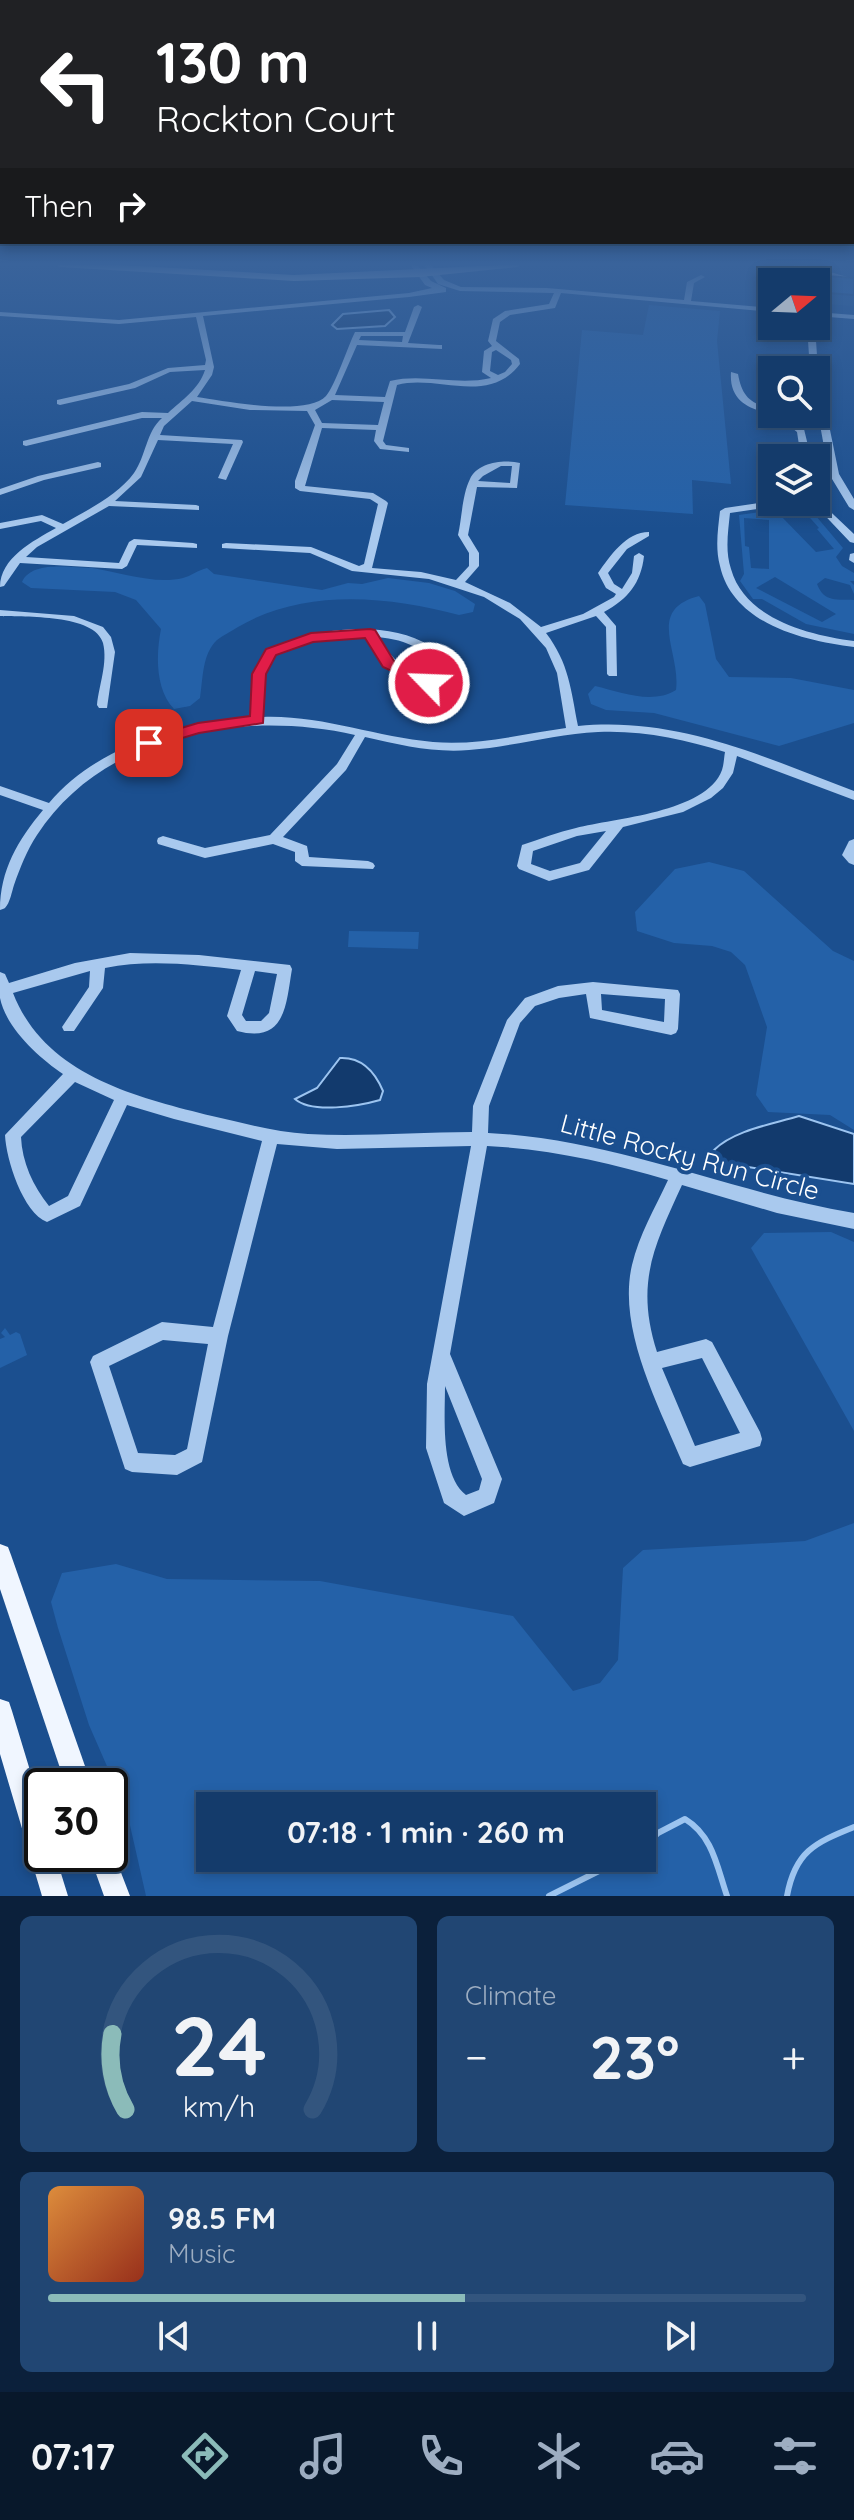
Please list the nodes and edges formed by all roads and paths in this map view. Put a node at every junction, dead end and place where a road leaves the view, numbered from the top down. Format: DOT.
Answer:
graph roads {
  1 [pos="207,352"];
  2 [pos="349,352"];
  3 [pos="488,352"];
  4 [pos="505,352"];
  5 [pos="210,367"];
  6 [pos="734,374"];
  7 [pos="498,379"];
  8 [pos="330,397"];
  9 [pos="189,398"];
  10 [pos="387,400"];
  11 [pos="60,402"];
  12 [pos="758,407"];
  13 [pos="310,409"];
  14 [pos="168,416"];
  15 [pos="319,425"];
  16 [pos="381,428"];
  17 [pos="822,428"];
  18 [pos="154,437"];
  19 [pos="26,443"];
  20 [pos="406,450"];
  21 [pos="98,465"];
  22 [pos="223,478"];
  23 [pos="473,484"];
  24 [pos="0,492"];
  25 [pos="107,503"];
  26 [pos="758,506"];
  27 [pos="854,507"];
  28 [pos="196,508"];
  29 [pos="830,515"];
  30 [pos="0,526"];
  31 [pos="61,527"];
  32 [pos="646,534"];
  33 [pos="854,540"];
  34 [pos="193,546"];
  35 [pos="226,546"];
  36 [pos="639,556"];
  37 [pos="17,560"];
  38 [pos="363,570"];
  39 [pos="459,583"];
  40 [pos="0,584"];
  41 [pos="621,593"];
  42 [pos="598,612"];
  43 [pos="0,613"];
  44 [pos="537,632"];
  45 [pos="370,633"];
  46 [pos="854,644"];
  47 [pos="613,674"];
  48 [pos="103,705"];
  49 [pos="257,720"];
  50 [pos="573,731"];
  51 [pos="362,733"];
  52 [pos="732,748"];
  53 [pos="0,790"];
  54 [pos="854,796"];
  55 [pos="51,808"];
  56 [pos="619,824"];
  57 [pos="274,839"];
  58 [pos="163,841"];
  59 [pos="854,844"];
  60 [pos="854,860"];
  61 [pos="368,866"];
  62 [pos="0,905"];
  63 [pos="98,965"];
  64 [pos="250,965"];
  65 [pos="2,985"];
  66 [pos="593,988"];
  67 [pos="69,1027"];
  68 [pos="73,1074"];
  69 [pos="123,1097"];
  70 [pos="271,1137"];
  71 [pos="480,1138"];
  72 [pos="678,1175"];
  73 [pos="854,1221"];
  74 [pos="219,1336"];
  75 [pos="442,1355"];
  76 [pos="652,1362"];
  77 [pos="0,1555"];
  78 [pos="0,1711"];
  79 [pos="73,1768"];
  80 [pos="24,1793"];
  81 [pos="48,1872"];
  82 [pos="108,1872"];
  83 [pos="55,1896"];
  84 [pos="117,1896"];
  1 -- 5 [label="street"];
  2 -- 8 [label="street"];
  3 -- 7 [label="street"];
  4 -- 7 [label="street"];
  5 -- 9 [label="street"];
  5 -- 11 [label="street"];
  6 -- 12 [label="street"];
  7 -- 10 [label="street"];
  8 -- 10 [label="street"];
  8 -- 13 [label="street"];
  9 -- 13 [label="street"];
  9 -- 14 [label="street"];
  10 -- 16 [label="street"];
  13 -- 15 [label="street"];
  14 -- 18 [label="street"];
  14 -- 19 [label="street"];
  15 -- 16 [label="street"];
  15 -- 38 [label="street"];
  16 -- 20 [label="street"];
  17 -- 27 [label="street"];
  18 -- 22 [label="street"];
  18 -- 25 [label="street"];
  21 -- 24 [label="street"];
  23 -- 39 [label="street"];
  25 -- 28 [label="street"];
  25 -- 31 [label="street"];
  26 -- 46 [label="street"];
  29 -- 33 [label="street"];
  30 -- 31 [label="street"];
  31 -- 37 [label="street"];
  32 -- 41 [label="street"];
  34 -- 37 [label="street"];
  35 -- 38 [label="street"];
  36 -- 41 [label="street"];
  37 -- 40 [label="street"];
  38 -- 39 [label="street"];
  39 -- 44 [label="street"];
  41 -- 42 [label="street"];
  42 -- 44 [label="street"];
  42 -- 47 [label="street"];
  43 -- 48 [label="street"];
  44 -- 50 [label="street"];
  45 -- 45 [label="street"];
  45 -- 49 [label="street"];
  49 -- 51 [label="street"];
  49 -- 55 [label="street"];
  50 -- 51 [label="street"];
  50 -- 52 [label="street"];
  51 -- 57 [label="street"];
  52 -- 54 [label="street"];
  52 -- 56 [label="street"];
  53 -- 55 [label="street"];
  55 -- 62 [label="street"];
  56 -- 56 [label="street"];
  57 -- 58 [label="street"];
  57 -- 61 [label="street"];
  59 -- 60 [label="street"];
  63 -- 64 [label="street"];
  63 -- 65 [label="street"];
  63 -- 67 [label="street"];
  64 -- 64 [label="street"];
  65 -- 68 [label="street, Little Rocky Run Circle"];
  66 -- 66 [label="street"];
  66 -- 71 [label="street"];
  68 -- 69 [label="street, Little Rocky Run Circle"];
  68 -- 69 [label="street"];
  69 -- 70 [label="street, Little Rocky Run Circle"];
  70 -- 71 [label="street, Little Rocky Run Circle"];
  70 -- 74 [label="street"];
  71 -- 72 [label="street, Little Rocky Run Circle"];
  71 -- 75 [label="street"];
  72 -- 73 [label="street, Little Rocky Run Circle"];
  72 -- 76 [label="street"];
  74 -- 74 [label="street"];
  75 -- 75 [label="street"];
  76 -- 76 [label="street"];
  77 -- 79 [label="main road"];
  78 -- 80 [label="main road"];
  81 -- 83 [label="main road"];
  82 -- 84 [label="main road"];
}
